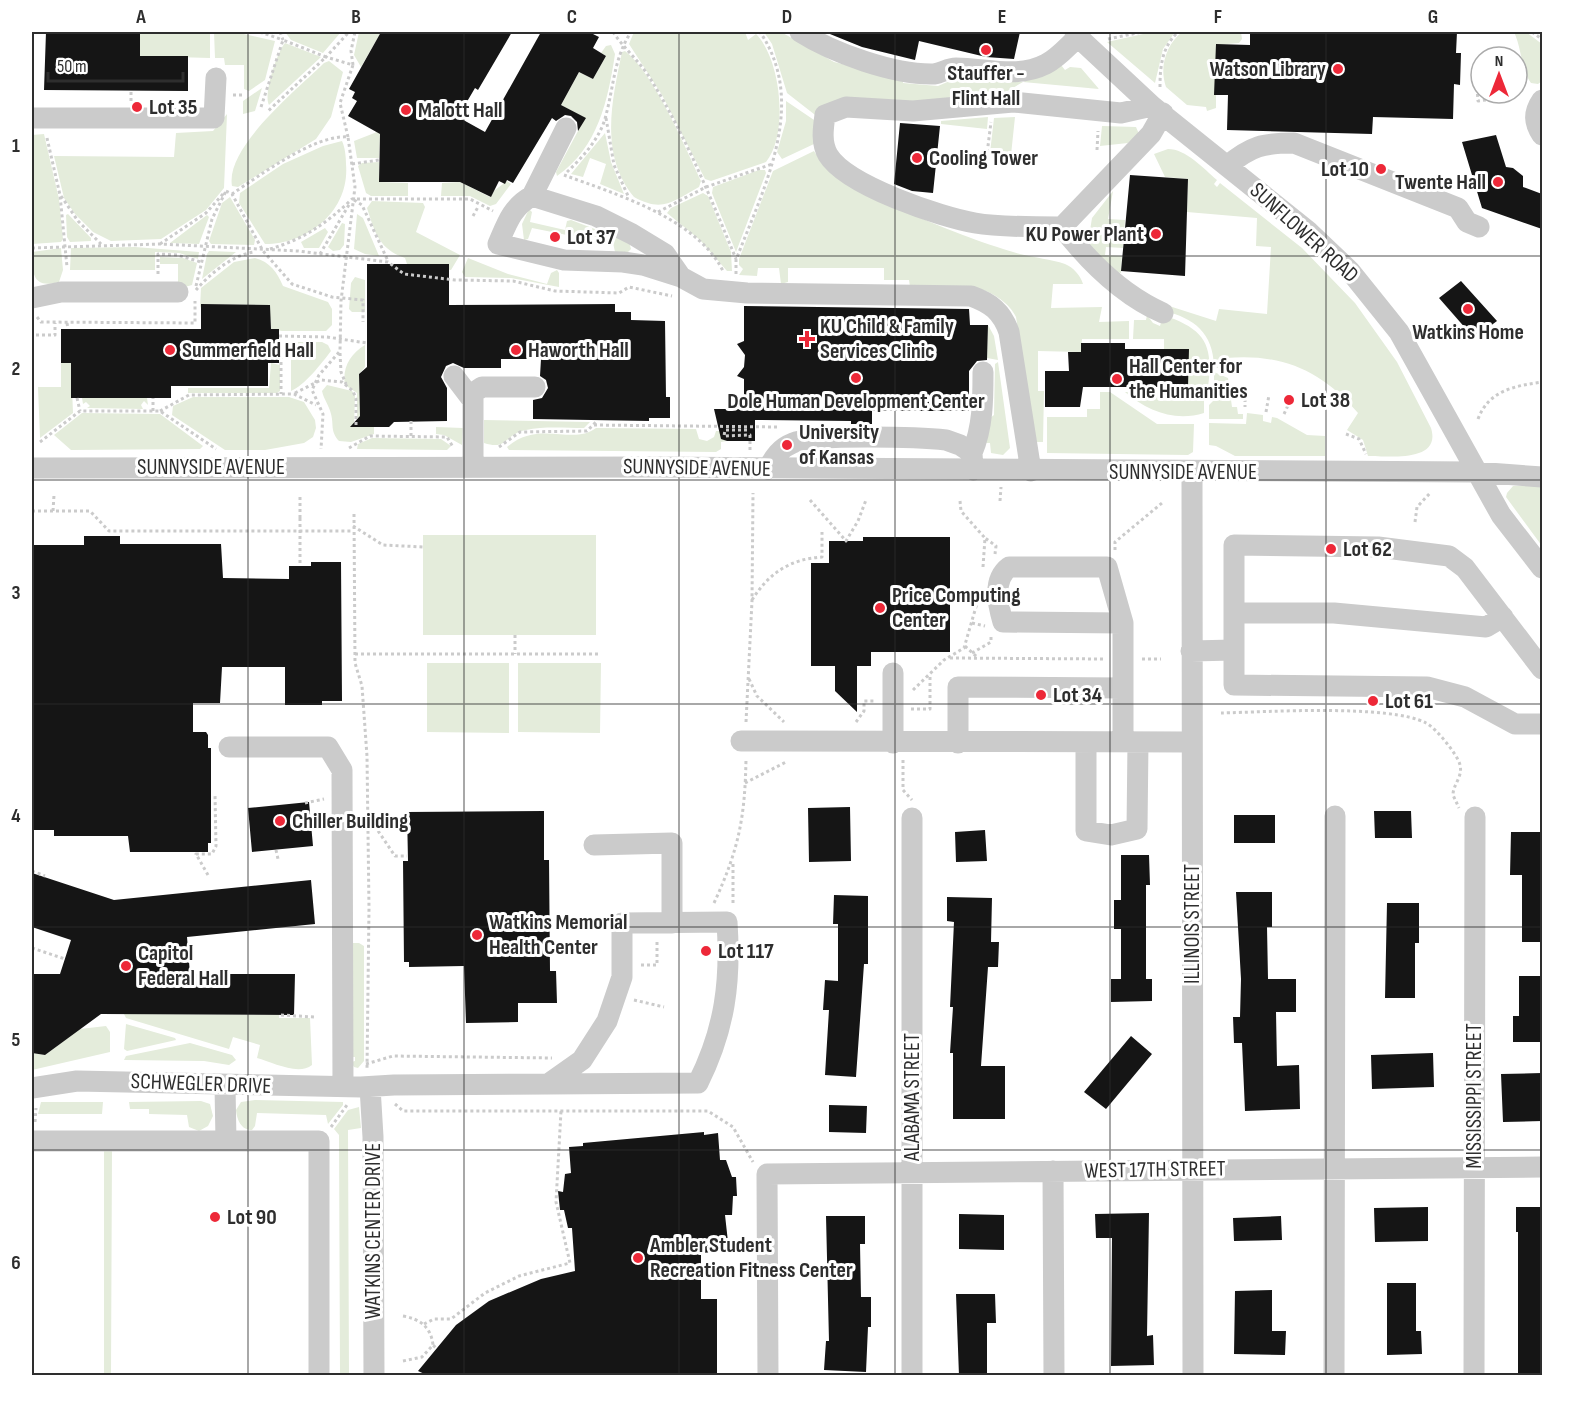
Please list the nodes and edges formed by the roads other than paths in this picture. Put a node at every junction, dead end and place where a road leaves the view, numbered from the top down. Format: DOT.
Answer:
graph roads {
  1 [pos="800,32"];
  2 [pos="1076,34"];
  3 [pos="216,78"];
  4 [pos="1542,100"];
  5 [pos="1159,103"];
  6 [pos="32,118"];
  7 [pos="566,128"];
  8 [pos="1542,135"];
  9 [pos="1227,166"];
  10 [pos="532,196"];
  11 [pos="1062,227"];
  12 [pos="1479,227"];
  13 [pos="677,287"];
  14 [pos="186,291"];
  15 [pos="34,307"];
  16 [pos="1163,313"];
  17 [pos="983,372"];
  18 [pos="454,376"];
  19 [pos="535,387"];
  20 [pos="473,401"];
  21 [pos="973,462"];
  22 [pos="473,467"];
  23 [pos="32,468"];
  24 [pos="768,469"];
  25 [pos="1031,471"];
  26 [pos="1192,472"];
  27 [pos="1475,472"];
  28 [pos="1542,477"];
  29 [pos="1542,568"];
  30 [pos="1234,613"];
  31 [pos="1503,617"];
  32 [pos="1123,622"];
  33 [pos="1234,650"];
  34 [pos="1191,651"];
  35 [pos="1540,659"];
  36 [pos="893,673"];
  37 [pos="1124,688"];
  38 [pos="1542,724"];
  39 [pos="743,741"];
  40 [pos="1086,742"];
  41 [pos="1130,742"];
  42 [pos="1191,742"];
  43 [pos="898,743"];
  44 [pos="958,743"];
  45 [pos="229,747"];
  46 [pos="1467,815"];
  47 [pos="1335,816"];
  48 [pos="912,818"];
  49 [pos="594,845"];
  50 [pos="672,923"];
  51 [pos="548,1084"];
  52 [pos="225,1086"];
  53 [pos="343,1087"];
  54 [pos="370,1088"];
  55 [pos="34,1094"];
  56 [pos="226,1140"];
  57 [pos="32,1141"];
  58 [pos="1474,1167"];
  59 [pos="1542,1167"];
  60 [pos="1334,1168"];
  61 [pos="1193,1170"];
  62 [pos="1053,1171"];
  63 [pos="912,1172"];
  64 [pos="319,1376"];
  65 [pos="374,1376"];
  66 [pos="768,1376"];
  67 [pos="912,1376"];
  68 [pos="1054,1376"];
  69 [pos="1193,1376"];
  70 [pos="1334,1376"];
  71 [pos="1474,1376"];
  1 -- 2 [label="street"];
  2 -- 5 [label="street, SUNFLOWER ROAD"];
  3 -- 6 [label="street"];
  4 -- 8 [label="street"];
  5 -- 9 [label="street, SUNFLOWER ROAD"];
  5 -- 11 [label="street"];
  5 -- 11 [label="street"];
  7 -- 10 [label="street"];
  9 -- 12 [label="street"];
  9 -- 27 [label="street, SUNFLOWER ROAD"];
  10 -- 13 [label="street"];
  10 -- 13 [label="street"];
  11 -- 16 [label="street"];
  13 -- 25 [label="street"];
  14 -- 15 [label="street"];
  17 -- 21 [label="street"];
  18 -- 20 [label="street"];
  19 -- 20 [label="street"];
  20 -- 22 [label="street"];
  21 -- 24 [label="street, SUNNYSIDE AVENUE"];
  21 -- 24 [label="street"];
  21 -- 25 [label="street, SUNNYSIDE AVENUE"];
  22 -- 23 [label="street, SUNNYSIDE AVENUE"];
  22 -- 24 [label="street, SUNNYSIDE AVENUE"];
  25 -- 26 [label="street, SUNNYSIDE AVENUE"];
  26 -- 27 [label="street, SUNNYSIDE AVENUE"];
  26 -- 34 [label="street, ILLINOIS STREET"];
  27 -- 28 [label="street, SUNNYSIDE AVENUE"];
  27 -- 29 [label="street, SUNFLOWER ROAD"];
  30 -- 31 [label="street"];
  30 -- 31 [label="street"];
  30 -- 33 [label="street"];
  31 -- 35 [label="street"];
  32 -- 32 [label="street"];
  32 -- 37 [label="street"];
  33 -- 34 [label="street"];
  33 -- 38 [label="street"];
  34 -- 42 [label="street, ILLINOIS STREET"];
  36 -- 43 [label="street"];
  37 -- 41 [label="street"];
  37 -- 44 [label="street"];
  39 -- 43 [label="street"];
  40 -- 41 [label="street"];
  40 -- 41 [label="street"];
  40 -- 44 [label="street"];
  41 -- 42 [label="street"];
  42 -- 61 [label="street, ILLINOIS STREET"];
  43 -- 44 [label="street"];
  45 -- 53 [label="street"];
  46 -- 58 [label="street, MISSISSIPPI STREET"];
  47 -- 60 [label="street"];
  48 -- 63 [label="street, ALABAMA STREET"];
  49 -- 50 [label="street"];
  50 -- 51 [label="street"];
  50 -- 51 [label="street, SCHWEGLER DRIVE"];
  51 -- 54 [label="street, SCHWEGLER DRIVE"];
  52 -- 53 [label="street, SCHWEGLER DRIVE"];
  52 -- 55 [label="street, SCHWEGLER DRIVE"];
  52 -- 56 [label="street"];
  53 -- 54 [label="street, SCHWEGLER DRIVE"];
  54 -- 65 [label="street, WATKINS CENTER DRIVE"];
  56 -- 57 [label="street"];
  56 -- 64 [label="street"];
  58 -- 59 [label="street, WEST 17TH STREET"];
  58 -- 60 [label="street, WEST 17TH STREET"];
  58 -- 71 [label="street, MISSISSIPPI STREET"];
  60 -- 61 [label="street, WEST 17TH STREET"];
  60 -- 70 [label="street"];
  61 -- 62 [label="street, WEST 17TH STREET"];
  61 -- 69 [label="street, ILLINOIS STREET"];
  62 -- 63 [label="street, WEST 17TH STREET"];
  62 -- 68 [label="street"];
  63 -- 66 [label="street, WEST 17TH STREET"];
  63 -- 67 [label="street, ALABAMA STREET"];
}
